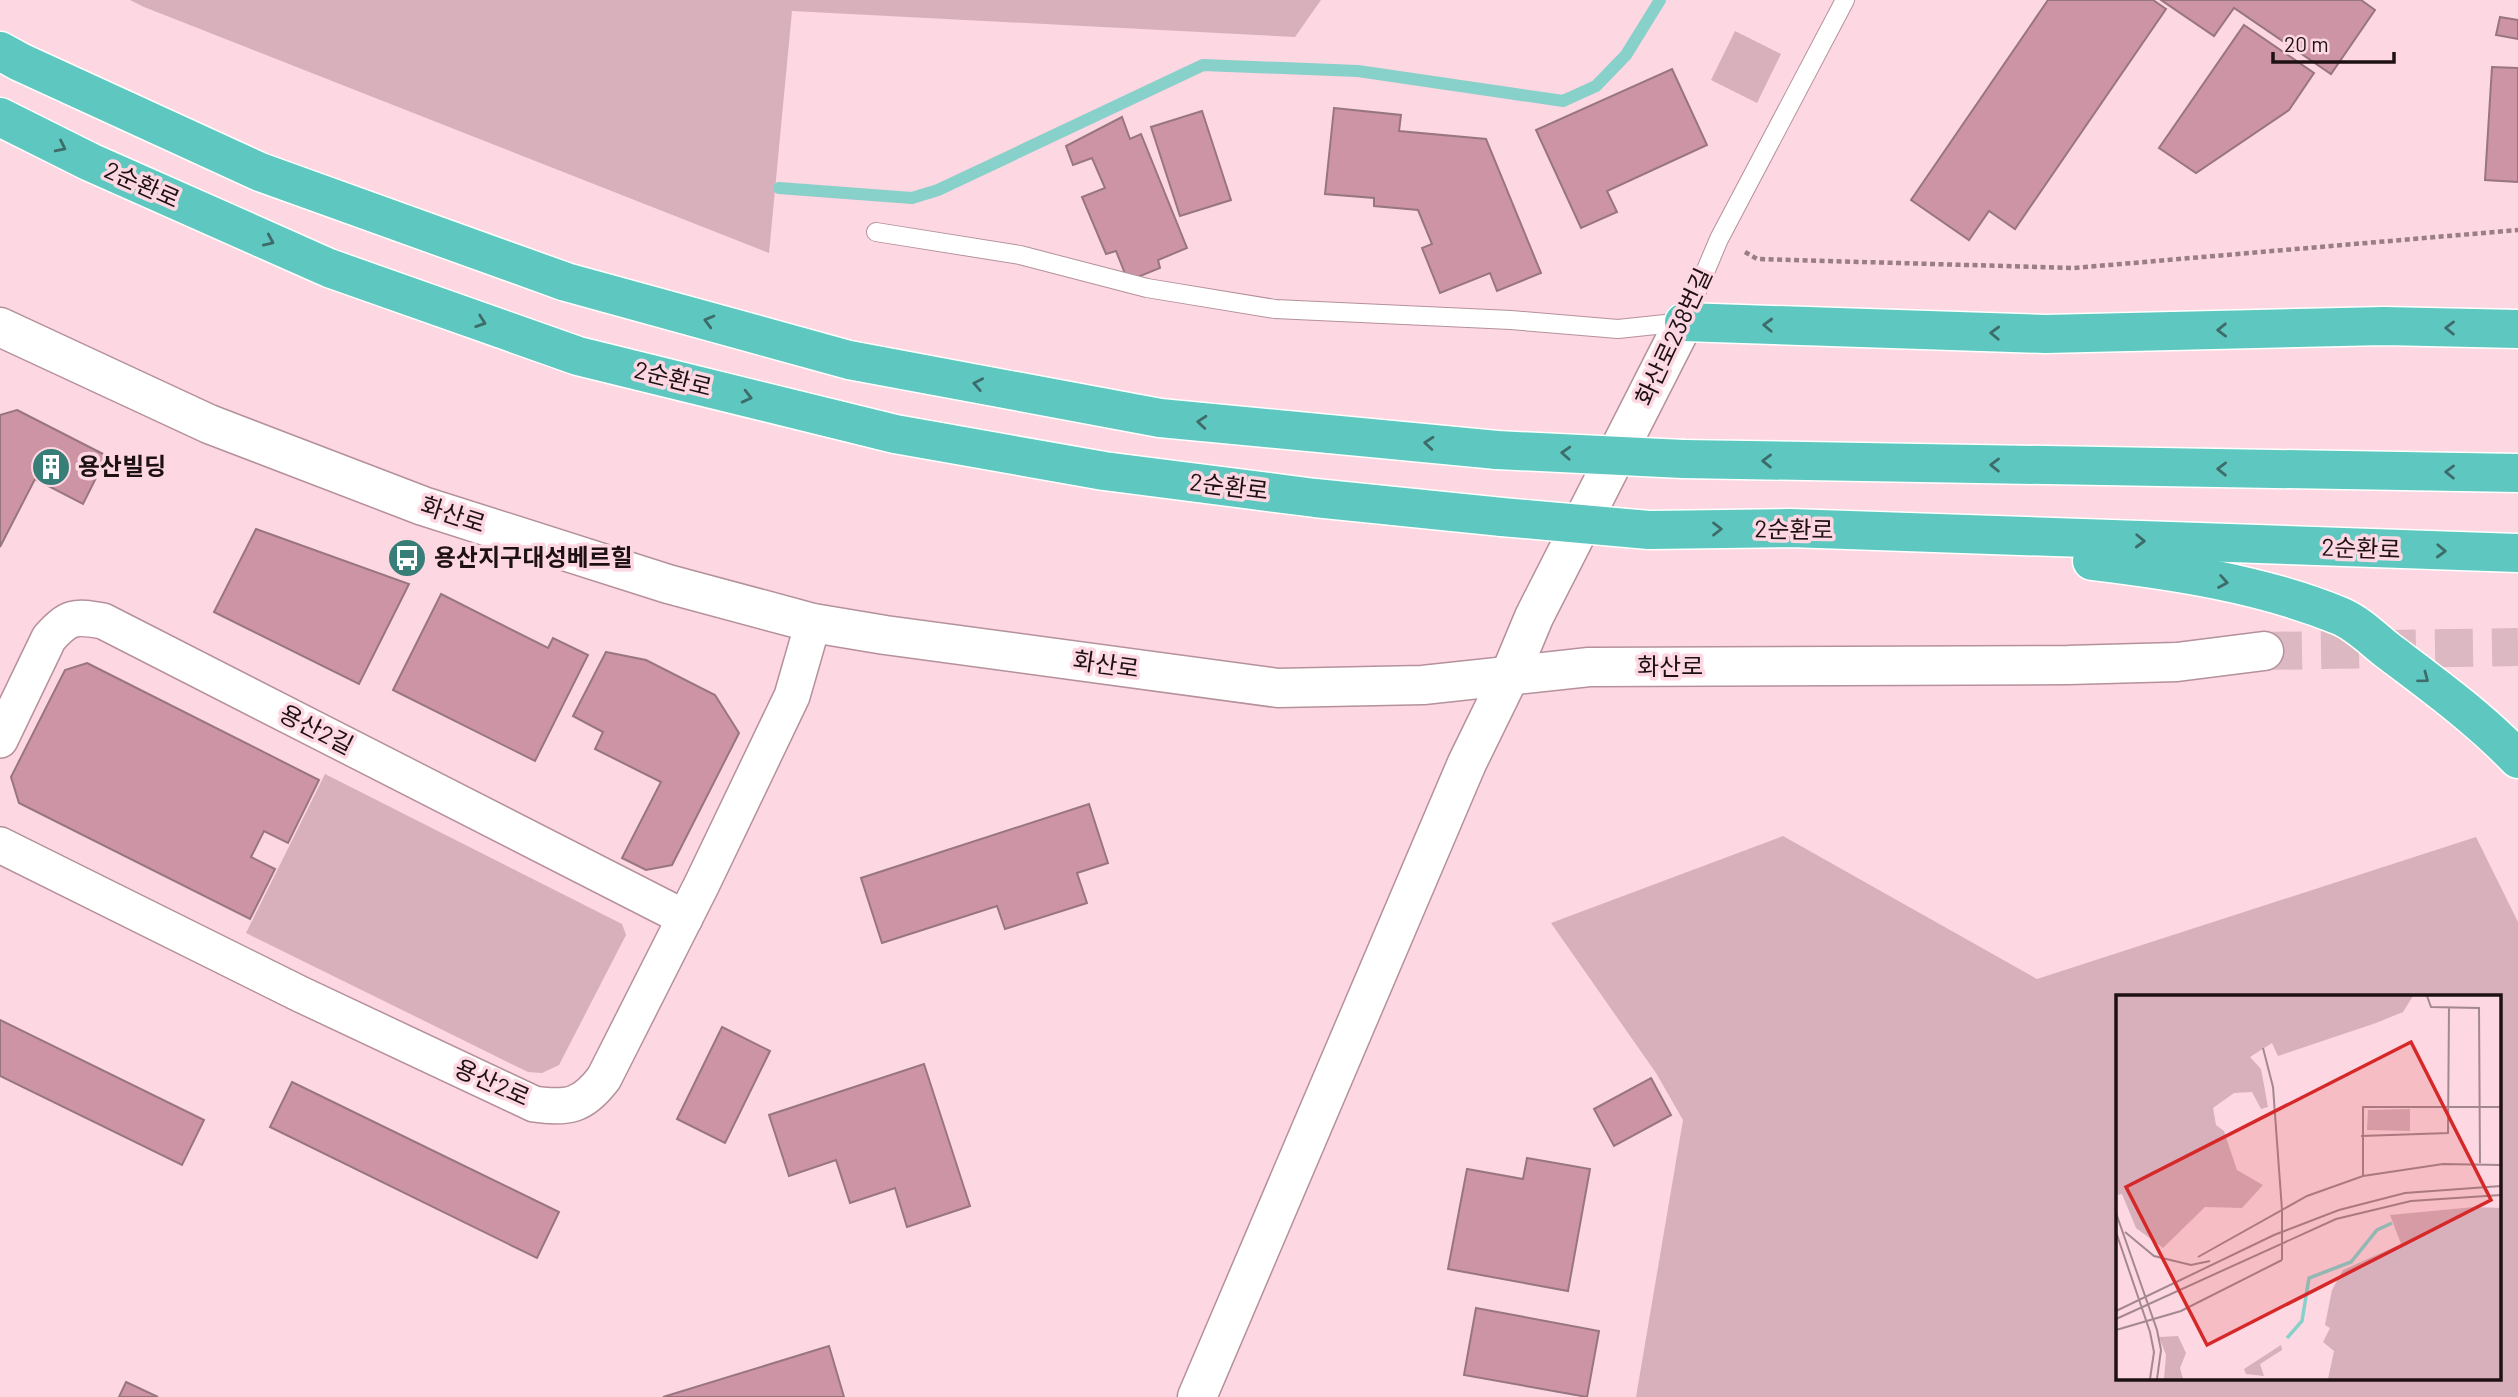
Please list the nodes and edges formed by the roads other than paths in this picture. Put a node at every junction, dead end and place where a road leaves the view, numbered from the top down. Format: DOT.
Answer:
graph roads {
  1 [pos="1845,0"];
  2 [pos="0,51"];
  3 [pos="0,117"];
  4 [pos="876,232"];
  5 [pos="1684,322"];
  6 [pos="0,327"];
  7 [pos="2518,329"];
  8 [pos="2518,474"];
  9 [pos="1790,528"];
  10 [pos="2518,554"];
  11 [pos="813,623"];
  12 [pos="2264,651"];
  13 [pos="1509,677"];
  14 [pos="0,740"];
  15 [pos="2518,759"];
  16 [pos="0,845"];
  17 [pos="685,919"];
  18 [pos="1197,1397"];
  1 -- 5 [label="lane, 화산로238번길"];
  8 -- 2 [label="highway, one-way, bridge"];
  3 -- 9 [label="highway, 2순환로, one-way, bridge"];
  4 -- 5 [label="lane"];
  7 -- 5 [label="highway, one-way"];
  5 -- 13 [label="main road, 화산로238번길"];
  6 -- 11 [label="main road, 화산로"];
  9 -- 10 [label="highway, 2순환로, one-way"];
  9 -- 15 [label="highway, one-way"];
  11 -- 13 [label="main road, 화산로"];
  11 -- 17 [label="street, 용산2로"];
  12 -- 13 [label="main road, 화산로"];
  13 -- 18 [label="main road, 화산로238번길"];
  14 -- 17 [label="street, 용산2길"];
  16 -- 17 [label="street, 용산2로"];
}
